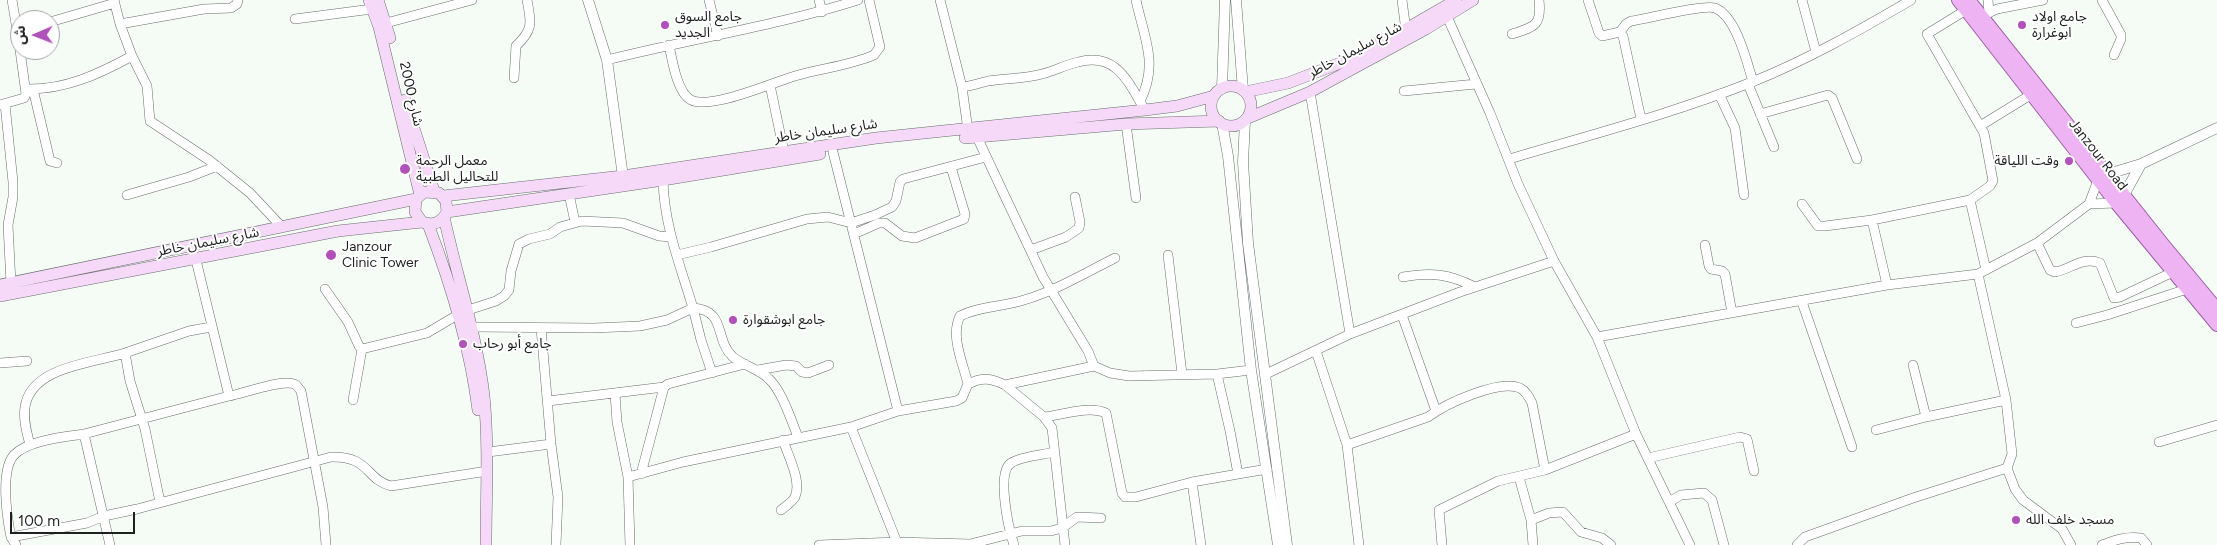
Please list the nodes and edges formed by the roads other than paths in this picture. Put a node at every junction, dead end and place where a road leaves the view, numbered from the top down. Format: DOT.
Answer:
graph roads {
  1 [pos="238,0"];
  2 [pos="472,0"];
  3 [pos="527,0"];
  4 [pos="588,0"];
  5 [pos="709,0"];
  6 [pos="819,0"];
  7 [pos="858,0"];
  8 [pos="869,0"];
  9 [pos="940,0"];
  10 [pos="1136,0"];
  11 [pos="1226,0"];
  12 [pos="1236,0"];
  13 [pos="1402,0"];
  14 [pos="1456,0"];
  15 [pos="1473,0"];
  16 [pos="1540,0"];
  17 [pos="1588,0"];
  18 [pos="1802,0"];
  19 [pos="1911,0"];
  20 [pos="1988,0"];
  21 [pos="2042,0"];
  22 [pos="2102,0"];
  23 [pos="115,1"];
  24 [pos="373,3"];
  25 [pos="1964,3"];
  26 [pos="1717,4"];
  27 [pos="1895,4"];
  28 [pos="822,12"];
  29 [pos="1445,12"];
  30 [pos="1986,14"];
  31 [pos="60,19"];
  32 [pos="295,19"];
  33 [pos="386,23"];
  34 [pos="120,24"];
  35 [pos="1406,30"];
  36 [pos="1620,32"];
  37 [pos="1512,34"];
  38 [pos="718,36"];
  39 [pos="668,45"];
  40 [pos="1816,52"];
  41 [pos="2114,55"];
  42 [pos="132,56"];
  43 [pos="22,60"];
  44 [pos="607,60"];
  45 [pos="514,78"];
  46 [pos="1750,83"];
  47 [pos="1476,84"];
  48 [pos="770,85"];
  49 [pos="962,87"];
  50 [pos="29,89"];
  51 [pos="1244,91"];
  52 [pos="1404,91"];
  53 [pos="1218,92"];
  54 [pos="1310,92"];
  55 [pos="1719,94"];
  56 [pos="2032,94"];
  57 [pos="2,105"];
  58 [pos="1142,106"];
  59 [pos="1760,114"];
  60 [pos="1641,119"];
  61 [pos="1246,120"];
  62 [pos="1220,122"];
  63 [pos="1126,124"];
  64 [pos="1980,126"];
  65 [pos="2217,128"];
  66 [pos="973,133"];
  67 [pos="1774,147"];
  68 [pos="784,152"];
  69 [pos="833,152"];
  70 [pos="986,157"];
  71 [pos="1509,159"];
  72 [pos="1857,159"];
  73 [pos="57,162"];
  74 [pos="2141,164"];
  75 [pos="216,166"];
  76 [pos="951,167"];
  77 [pos="2103,177"];
  78 [pos="623,180"];
  79 [pos="663,180"];
  80 [pos="438,194"];
  81 [pos="569,194"];
  82 [pos="1744,195"];
  83 [pos="127,196"];
  84 [pos="418,197"];
  85 [pos="1076,197"];
  86 [pos="1136,198"];
  87 [pos="2120,199"];
  88 [pos="1970,200"];
  89 [pos="1802,204"];
  90 [pos="2089,204"];
  91 [pos="445,215"];
  92 [pos="1872,220"];
  93 [pos="575,222"];
  94 [pos="425,223"];
  95 [pos="851,223"];
  96 [pos="281,226"];
  97 [pos="854,234"];
  98 [pos="670,237"];
  99 [pos="2036,243"];
  100 [pos="1706,245"];
  101 [pos="2159,247"];
  102 [pos="1031,250"];
  103 [pos="677,255"];
  104 [pos="1168,255"];
  105 [pos="1114,258"];
  106 [pos="196,260"];
  107 [pos="1554,261"];
  108 [pos="1982,272"];
  109 [pos="2173,272"];
  110 [pos="1403,277"];
  111 [pos="6,284"];
  112 [pos="1887,285"];
  113 [pos="1475,287"];
  114 [pos="325,289"];
  115 [pos="2187,289"];
  116 [pos="1052,290"];
  117 [pos="0,296"];
  118 [pos="1802,302"];
  119 [pos="693,308"];
  120 [pos="2217,309"];
  121 [pos="463,312"];
  122 [pos="1732,313"];
  123 [pos="1402,315"];
  124 [pos="2076,323"];
  125 [pos="2217,325"];
  126 [pos="211,327"];
  127 [pos="473,327"];
  128 [pos="542,328"];
  129 [pos="1350,334"];
  130 [pos="1597,337"];
  131 [pos="362,348"];
  132 [pos="1316,351"];
  133 [pos="125,353"];
  134 [pos="27,361"];
  135 [pos="0,363"];
  136 [pos="745,364"];
  137 [pos="829,365"];
  138 [pos="1913,365"];
  139 [pos="1094,366"];
  140 [pos="758,370"];
  141 [pos="1251,370"];
  142 [pos="712,373"];
  143 [pos="1182,374"];
  144 [pos="1217,374"];
  145 [pos="1266,374"];
  146 [pos="968,384"];
  147 [pos="1005,385"];
  148 [pos="664,387"];
  149 [pos="615,394"];
  150 [pos="229,396"];
  151 [pos="353,400"];
  152 [pos="2006,400"];
  153 [pos="548,401"];
  154 [pos="898,411"];
  155 [pos="1436,411"];
  156 [pos="1044,417"];
  157 [pos="1926,417"];
  158 [pos="142,420"];
  159 [pos="2217,425"];
  160 [pos="851,427"];
  161 [pos="1876,430"];
  162 [pos="84,434"];
  163 [pos="1636,434"];
  164 [pos="798,437"];
  165 [pos="782,440"];
  166 [pos="2159,442"];
  167 [pos="551,444"];
  168 [pos="1347,445"];
  169 [pos="30,446"];
  170 [pos="1852,446"];
  171 [pos="488,452"];
  172 [pos="1055,452"];
  173 [pos="1648,458"];
  174 [pos="314,461"];
  175 [pos="2007,468"];
  176 [pos="1267,469"];
  177 [pos="1544,470"];
  178 [pos="1754,471"];
  179 [pos="481,472"];
  180 [pos="641,474"];
  181 [pos="1238,474"];
  182 [pos="1519,477"];
  183 [pos="628,478"];
  184 [pos="1192,482"];
  185 [pos="160,502"];
  186 [pos="1669,502"];
  187 [pos="781,510"];
  188 [pos="104,516"];
  189 [pos="1101,518"];
  190 [pos="1531,520"];
  191 [pos="1062,528"];
  192 [pos="1010,534"];
  193 [pos="13,541"];
  194 [pos="898,543"];
  195 [pos="110,545"];
  196 [pos="326,545"];
  197 [pos="478,545"];
  198 [pos="486,545"];
  199 [pos="556,545"];
  200 [pos="630,545"];
  201 [pos="819,545"];
  202 [pos="1014,545"];
  203 [pos="1065,545"];
  204 [pos="1201,545"];
  205 [pos="1278,545"];
  206 [pos="1287,545"];
  207 [pos="1359,545"];
  208 [pos="1442,545"];
  209 [pos="1533,545"];
  210 [pos="1611,545"];
  211 [pos="1690,545"];
  212 [pos="1724,545"];
  213 [pos="1797,545"];
  214 [pos="2071,545"];
  215 [pos="2102,545"];
  216 [pos="2147,545"];
  1 -- 34 [label="street"];
  2 -- 33 [label="street"];
  3 -- 45 [label="street"];
  4 -- 44 [label="street"];
  5 -- 38 [label="street"];
  6 -- 28 [label="street"];
  7 -- 28 [label="street"];
  8 -- 48 [label="street"];
  9 -- 49 [label="street"];
  10 -- 58 [label="street"];
  11 -- 53 [label="street"];
  12 -- 51 [label="street"];
  13 -- 35 [label="street"];
  14 -- 29 [label="main road, شارع سليمان خاطر"];
  15 -- 29 [label="main road, شارع سليمان خاطر"];
  16 -- 37 [label="street"];
  17 -- 36 [label="street"];
  18 -- 40 [label="street"];
  19 -- 27 [label="street"];
  20 -- 30 [label="street"];
  21 -- 30 [label="street"];
  22 -- 41 [label="street"];
  23 -- 31 [label="street"];
  23 -- 34 [label="street"];
  24 -- 32 [label="street"];
  24 -- 33 [label="main road"];
  24 -- 84 [label="main road, شارع 2000"];
  25 -- 30 [label="main road, Janzour Road"];
  25 -- 56 [label="main road, Janzour Road"];
  25 -- 64 [label="street"];
  26 -- 36 [label="street"];
  26 -- 46 [label="street"];
  27 -- 40 [label="street"];
  28 -- 38 [label="street"];
  29 -- 35 [label="main road, شارع سليمان خاطر"];
  29 -- 47 [label="street"];
  29 -- 54 [label="main road, شارع سليمان خاطر"];
  30 -- 77 [label="main road, Janzour Road"];
  33 -- 80 [label="main road"];
  34 -- 42 [label="street"];
  35 -- 51 [label="main road, شارع سليمان خاطر"];
  36 -- 60 [label="street"];
  38 -- 39 [label="street"];
  39 -- 44 [label="street"];
  39 -- 48 [label="street"];
  40 -- 46 [label="street"];
  42 -- 50 [label="street"];
  42 -- 75 [label="street"];
  43 -- 50 [label="street"];
  44 -- 78 [label="street"];
  46 -- 55 [label="street"];
  46 -- 59 [label="street"];
  47 -- 52 [label="street"];
  47 -- 71 [label="street"];
  48 -- 68 [label="street"];
  49 -- 58 [label="street"];
  49 -- 66 [label="street"];
  50 -- 57 [label="street"];
  50 -- 73 [label="street"];
  51 -- 53 [label="main road"];
  51 -- 61 [label="main road"];
  53 -- 58 [label="main road, شارع سليمان خاطر"];
  53 -- 62 [label="main road"];
  54 -- 61 [label="main road, شارع سليمان خاطر"];
  54 -- 129 [label="street"];
  55 -- 60 [label="street"];
  55 -- 82 [label="street"];
  56 -- 64 [label="street"];
  56 -- 77 [label="main road, Janzour Road"];
  57 -- 111 [label="street"];
  58 -- 66 [label="main road, شارع سليمان خاطر"];
  59 -- 67 [label="street"];
  59 -- 72 [label="street"];
  60 -- 71 [label="street"];
  61 -- 62 [label="main road"];
  61 -- 145 [label="street"];
  62 -- 63 [label="main road, شارع سليمان خاطر"];
  62 -- 141 [label="street"];
  63 -- 66 [label="main road, شارع سليمان خاطر"];
  63 -- 86 [label="street"];
  64 -- 88 [label="street"];
  65 -- 74 [label="street"];
  66 -- 68 [label="main road, شارع سليمان خاطر"];
  66 -- 69 [label="main road, شارع سليمان خاطر"];
  66 -- 70 [label="street"];
  68 -- 78 [label="main road, شارع سليمان خاطر"];
  69 -- 79 [label="main road, شارع سليمان خاطر"];
  69 -- 95 [label="street"];
  70 -- 76 [label="street"];
  70 -- 102 [label="street"];
  71 -- 107 [label="street"];
  74 -- 77 [label="street"];
  74 -- 87 [label="street"];
  75 -- 83 [label="street"];
  75 -- 96 [label="street"];
  76 -- 95 [label="street"];
  76 -- 97 [label="street"];
  77 -- 87 [label="main road, Janzour Road"];
  77 -- 90 [label="street"];
  78 -- 79 [label="main road, شارع سليمان خاطر"];
  78 -- 80 [label="main road, شارع سليمان خاطر"];
  78 -- 81 [label="main road, شارع سليمان خاطر"];
  79 -- 98 [label="street"];
  80 -- 84 [label="main road"];
  80 -- 91 [label="main road"];
  81 -- 91 [label="main road, شارع سليمان خاطر"];
  81 -- 93 [label="street"];
  84 -- 94 [label="main road"];
  84 -- 96 [label="main road, شارع سليمان خاطر"];
  85 -- 102 [label="street"];
  87 -- 90 [label="street"];
  87 -- 101 [label="main road, Janzour Road"];
  88 -- 92 [label="street"];
  88 -- 108 [label="street"];
  89 -- 92 [label="street"];
  90 -- 99 [label="street"];
  91 -- 94 [label="main road"];
  91 -- 121 [label="main road"];
  92 -- 112 [label="street"];
  93 -- 98 [label="street"];
  93 -- 121 [label="street"];
  94 -- 106 [label="main road, شارع سليمان خاطر"];
  94 -- 121 [label="main road"];
  95 -- 97 [label="street"];
  95 -- 103 [label="street"];
  96 -- 111 [label="main road, شارع سليمان خاطر"];
  97 -- 154 [label="street"];
  98 -- 103 [label="street"];
  99 -- 108 [label="street"];
  99 -- 109 [label="street"];
  100 -- 122 [label="street"];
  101 -- 109 [label="main road, Janzour Road"];
  101 -- 120 [label="main road, Janzour Road"];
  102 -- 116 [label="street"];
  103 -- 119 [label="street"];
  104 -- 143 [label="street"];
  105 -- 116 [label="street"];
  106 -- 117 [label="main road, شارع سليمان خاطر"];
  106 -- 126 [label="street"];
  107 -- 113 [label="street"];
  107 -- 130 [label="street"];
  108 -- 112 [label="street"];
  108 -- 152 [label="street"];
  109 -- 115 [label="main road, Janzour Road"];
  110 -- 113 [label="street"];
  112 -- 118 [label="street"];
  113 -- 123 [label="street"];
  114 -- 131 [label="street"];
  115 -- 124 [label="street"];
  115 -- 125 [label="main road, Janzour Road"];
  116 -- 139 [label="street"];
  116 -- 146 [label="street"];
  118 -- 122 [label="street"];
  118 -- 170 [label="street"];
  119 -- 128 [label="street"];
  119 -- 136 [label="street"];
  119 -- 142 [label="street"];
  121 -- 127 [label="main road"];
  121 -- 131 [label="street"];
  121 -- 179 [label="main road"];
  122 -- 130 [label="street"];
  123 -- 129 [label="street"];
  123 -- 155 [label="street"];
  126 -- 133 [label="street"];
  126 -- 150 [label="street"];
  127 -- 128 [label="street"];
  127 -- 171 [label="main road"];
  128 -- 153 [label="street"];
  129 -- 132 [label="street"];
  130 -- 163 [label="street"];
  131 -- 151 [label="street"];
  132 -- 145 [label="street"];
  132 -- 168 [label="street"];
  133 -- 158 [label="street"];
  133 -- 169 [label="street"];
  134 -- 135 [label="street"];
  136 -- 140 [label="street"];
  136 -- 142 [label="street"];
  137 -- 140 [label="street"];
  138 -- 157 [label="street"];
  139 -- 143 [label="street"];
  139 -- 147 [label="street"];
  140 -- 164 [label="street"];
  141 -- 144 [label="street"];
  141 -- 176 [label="street"];
  142 -- 148 [label="street"];
  143 -- 144 [label="street"];
  144 -- 181 [label="street"];
  145 -- 206 [label="street"];
  146 -- 147 [label="street"];
  146 -- 154 [label="street"];
  147 -- 156 [label="street"];
  148 -- 149 [label="street"];
  148 -- 180 [label="street"];
  149 -- 153 [label="street"];
  149 -- 183 [label="street"];
  150 -- 158 [label="street"];
  150 -- 174 [label="street"];
  152 -- 157 [label="street"];
  152 -- 175 [label="street"];
  153 -- 167 [label="street"];
  154 -- 160 [label="street"];
  155 -- 168 [label="street"];
  155 -- 177 [label="street"];
  156 -- 172 [label="street"];
  156 -- 184 [label="street"];
  157 -- 161 [label="street"];
  158 -- 162 [label="street"];
  158 -- 185 [label="street"];
  159 -- 166 [label="street"];
  160 -- 164 [label="street"];
  160 -- 194 [label="street"];
  162 -- 169 [label="street"];
  162 -- 188 [label="street"];
  163 -- 173 [label="street"];
  163 -- 177 [label="street"];
  164 -- 165 [label="street"];
  165 -- 180 [label="street"];
  165 -- 187 [label="street"];
  167 -- 171 [label="street"];
  167 -- 199 [label="street"];
  168 -- 207 [label="street"];
  169 -- 193 [label="street"];
  171 -- 198 [label="main road"];
  172 -- 191 [label="street"];
  172 -- 192 [label="street"];
  173 -- 178 [label="street"];
  173 -- 186 [label="street"];
  174 -- 179 [label="street"];
  174 -- 185 [label="street"];
  174 -- 196 [label="street"];
  175 -- 213 [label="street"];
  175 -- 214 [label="street"];
  176 -- 181 [label="street"];
  176 -- 205 [label="street"];
  177 -- 182 [label="street"];
  179 -- 197 [label="main road"];
  180 -- 183 [label="street"];
  181 -- 184 [label="street"];
  182 -- 190 [label="street"];
  182 -- 208 [label="street"];
  183 -- 200 [label="street"];
  184 -- 204 [label="street"];
  185 -- 188 [label="street"];
  186 -- 211 [label="street"];
  186 -- 212 [label="street"];
  188 -- 193 [label="street"];
  188 -- 195 [label="street"];
  189 -- 191 [label="street"];
  190 -- 209 [label="street"];
  190 -- 210 [label="street"];
  191 -- 192 [label="street"];
  191 -- 203 [label="street"];
  192 -- 194 [label="street"];
  192 -- 202 [label="street"];
  194 -- 201 [label="street"];
  215 -- 216 [label="street"];
}
